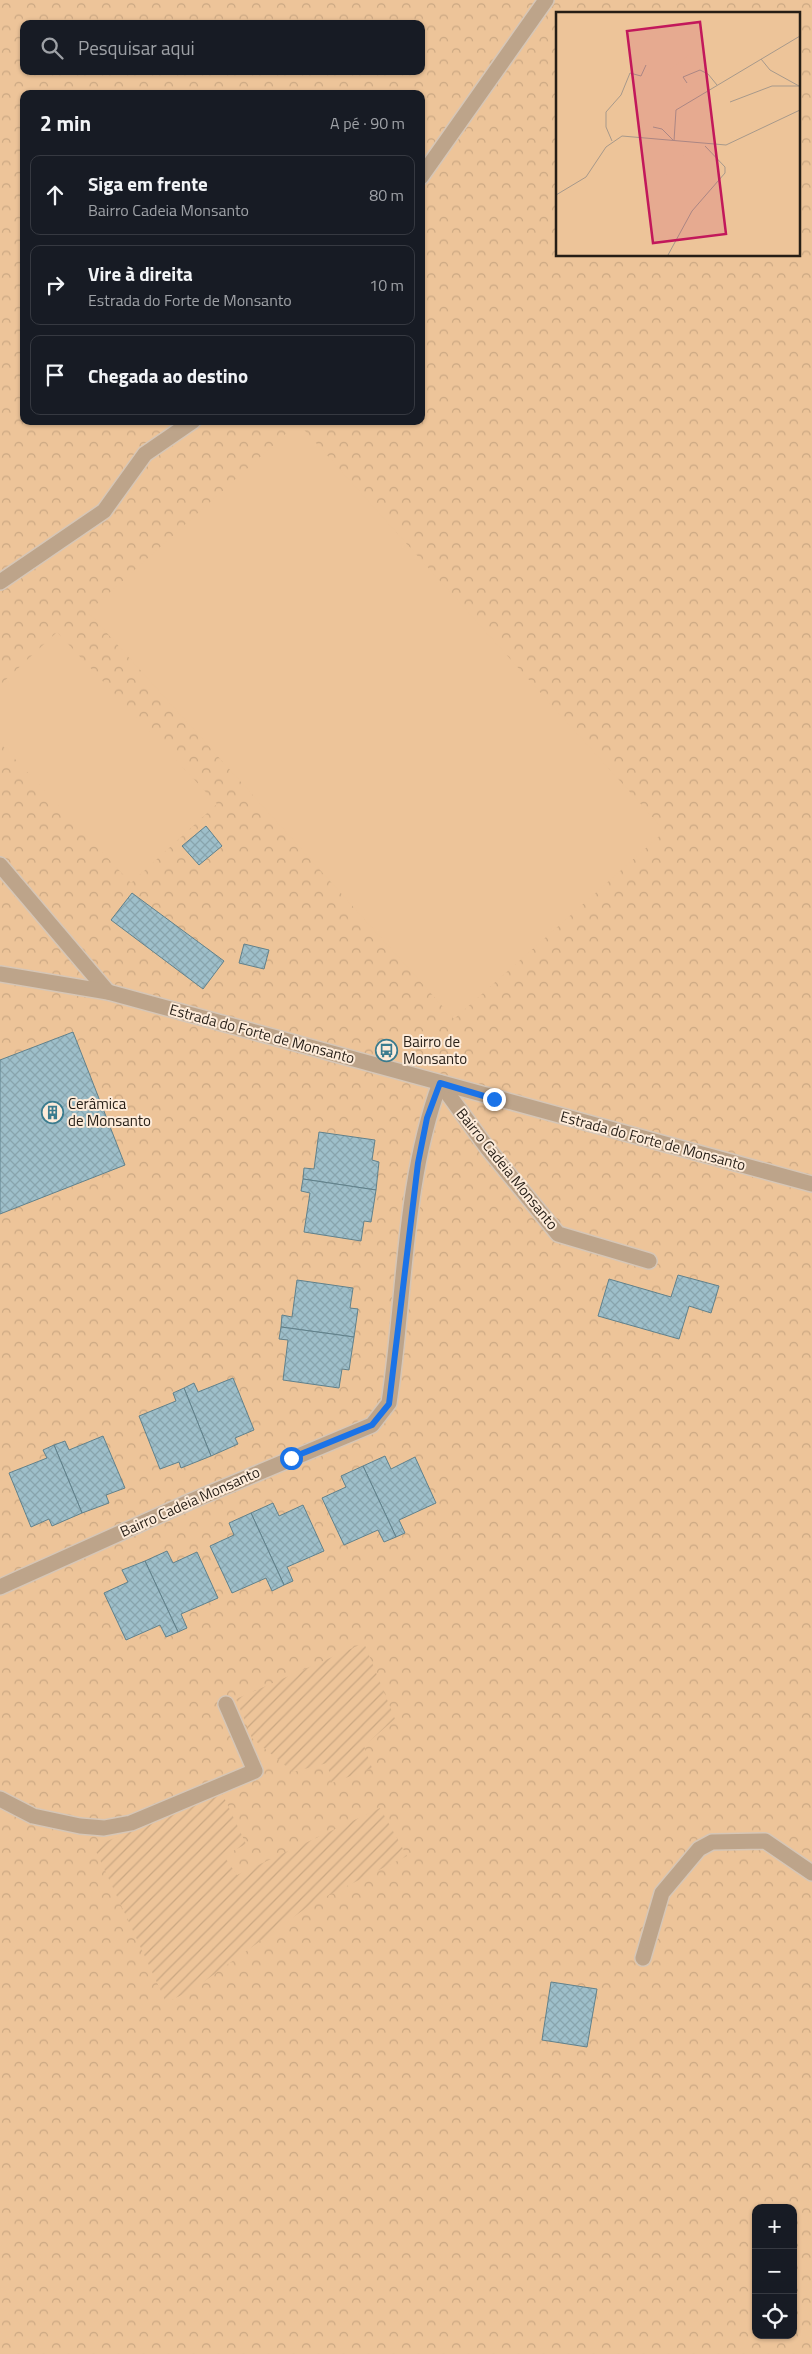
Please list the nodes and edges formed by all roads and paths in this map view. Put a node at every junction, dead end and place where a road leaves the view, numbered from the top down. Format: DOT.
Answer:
graph roads {
  1 [pos="546,0"];
  2 [pos="425,171"];
  3 [pos="186,425"];
  4 [pos="0,582"];
  5 [pos="0,865"];
  6 [pos="0,974"];
  7 [pos="108,992"];
  8 [pos="440,1083"];
  9 [pos="812,1184"];
  10 [pos="650,1261"];
  11 [pos="0,1587"];
  12 [pos="226,1704"];
  13 [pos="0,1799"];
  14 [pos="812,1873"];
  15 [pos="644,1958"];
  1 -- 2 [label="street"];
  3 -- 4 [label="street"];
  5 -- 7 [label="street"];
  6 -- 7 [label="street, Estrada do Forte de Monsanto"];
  7 -- 8 [label="street, Estrada do Forte de Monsanto"];
  8 -- 9 [label="street, Estrada do Forte de Monsanto"];
  8 -- 10 [label="street, Bairro Cadeia Monsanto"];
  8 -- 11 [label="street, Bairro Cadeia Monsanto"];
  12 -- 13 [label="street"];
  14 -- 15 [label="street"];
}
